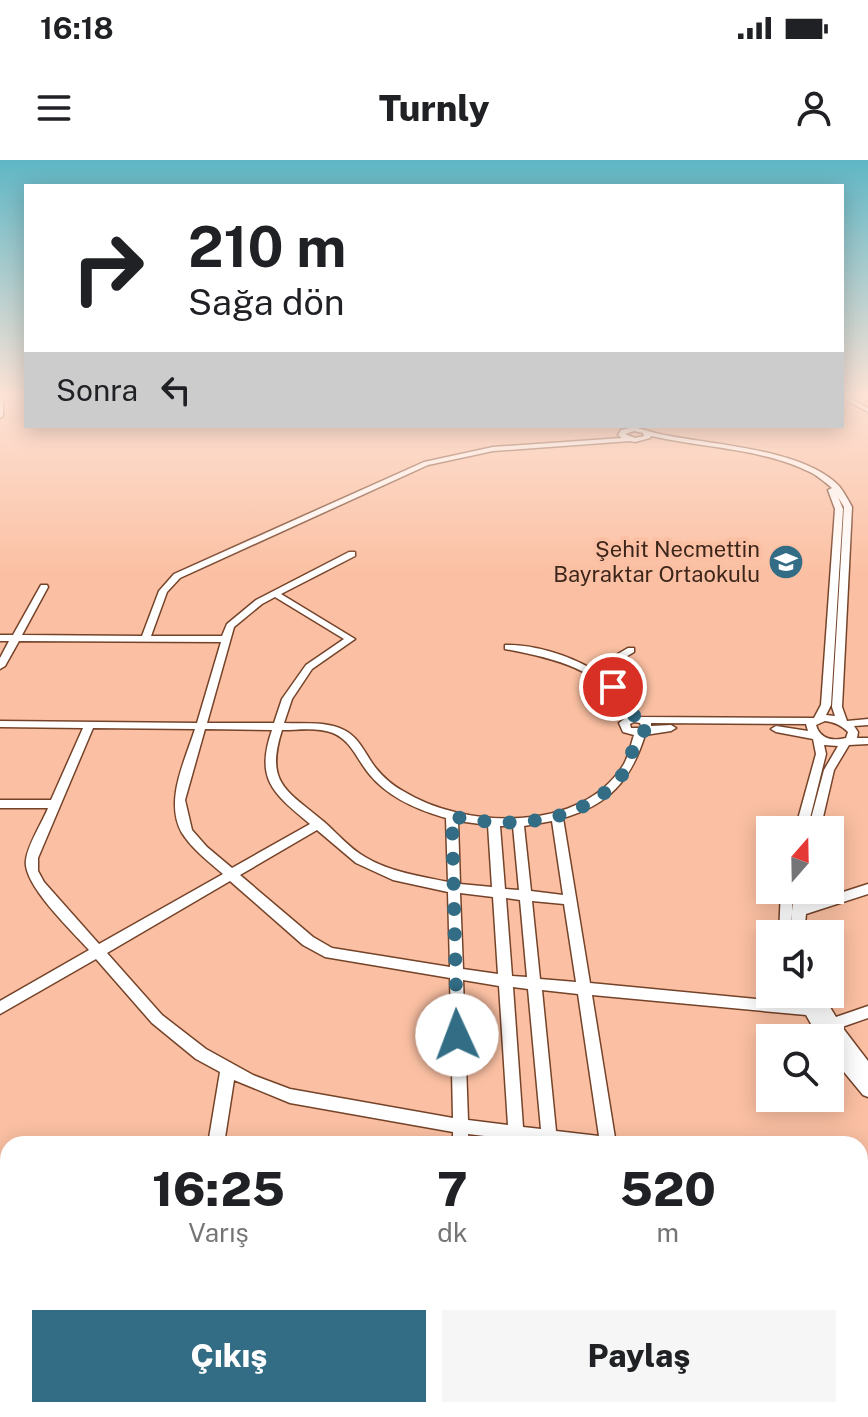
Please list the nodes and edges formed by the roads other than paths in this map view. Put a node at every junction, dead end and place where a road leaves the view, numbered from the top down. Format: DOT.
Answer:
graph roads {
  1 [pos="456,457"];
  2 [pos="753,457"];
  3 [pos="762,457"];
  4 [pos="352,554"];
  5 [pos="44,587"];
  6 [pos="275,594"];
  7 [pos="0,638"];
  8 [pos="16,638"];
  9 [pos="146,638"];
  10 [pos="224,639"];
  11 [pos="508,647"];
  12 [pos="631,650"];
  13 [pos="0,666"];
  14 [pos="592,673"];
  15 [pos="816,720"];
  16 [pos="844,722"];
  17 [pos="868,722"];
  18 [pos="0,724"];
  19 [pos="90,724"];
  20 [pos="201,724"];
  21 [pos="278,725"];
  22 [pos="641,725"];
  23 [pos="817,737"];
  24 [pos="868,741"];
  25 [pos="847,742"];
  26 [pos="0,804"];
  27 [pos="55,804"];
  28 [pos="452,816"];
  29 [pos="557,816"];
  30 [pos="805,816"];
  31 [pos="818,816"];
  32 [pos="518,822"];
  33 [pos="494,823"];
  34 [pos="319,824"];
  35 [pos="231,875"];
  36 [pos="453,888"];
  37 [pos="868,889"];
  38 [pos="499,893"];
  39 [pos="526,896"];
  40 [pos="570,900"];
  41 [pos="799,904"];
  42 [pos="798,912"];
  43 [pos="798,920"];
  44 [pos="98,950"];
  45 [pos="455,974"];
  46 [pos="505,981"];
  47 [pos="535,984"];
  48 [pos="584,990"];
  49 [pos="0,1008"];
  50 [pos="810,1010"];
  51 [pos="868,1012"];
  52 [pos="823,1024"];
  53 [pos="843,1024"];
  54 [pos="844,1047"];
  55 [pos="844,1061"];
  56 [pos="228,1070"];
  57 [pos="868,1072"];
  58 [pos="868,1090"];
  59 [pos="460,1126"];
  60 [pos="217,1136"];
  61 [pos="461,1136"];
  62 [pos="507,1136"];
  63 [pos="516,1136"];
  64 [pos="550,1136"];
  65 [pos="604,1136"];
  1 -- 9 [label="street"];
  2 -- 15 [label="street"];
  3 -- 16 [label="street"];
  4 -- 6 [label="street"];
  5 -- 8 [label="street"];
  6 -- 10 [label="street"];
  6 -- 21 [label="street"];
  7 -- 8 [label="street"];
  8 -- 9 [label="street"];
  8 -- 13 [label="street"];
  9 -- 10 [label="street"];
  10 -- 20 [label="street"];
  11 -- 14 [label="street"];
  12 -- 14 [label="street"];
  14 -- 22 [label="street"];
  15 -- 16 [label="street"];
  15 -- 22 [label="street"];
  15 -- 23 [label="street"];
  16 -- 17 [label="street"];
  16 -- 25 [label="street"];
  18 -- 19 [label="street"];
  19 -- 20 [label="street"];
  19 -- 27 [label="street"];
  20 -- 21 [label="street"];
  20 -- 35 [label="street"];
  21 -- 28 [label="street"];
  21 -- 34 [label="street"];
  22 -- 23 [label="street"];
  22 -- 29 [label="street"];
  23 -- 25 [label="street"];
  23 -- 30 [label="street"];
  24 -- 25 [label="street"];
  25 -- 31 [label="street"];
  26 -- 27 [label="street"];
  27 -- 44 [label="street"];
  28 -- 33 [label="street"];
  28 -- 36 [label="street"];
  29 -- 32 [label="street"];
  29 -- 40 [label="street"];
  32 -- 33 [label="street"];
  32 -- 39 [label="street"];
  33 -- 38 [label="street"];
  34 -- 35 [label="street"];
  34 -- 36 [label="street"];
  35 -- 44 [label="street"];
  35 -- 45 [label="street"];
  36 -- 38 [label="street"];
  36 -- 45 [label="street"];
  37 -- 42 [label="street"];
  38 -- 39 [label="street"];
  38 -- 46 [label="street"];
  39 -- 40 [label="street"];
  39 -- 47 [label="street"];
  40 -- 48 [label="street"];
  41 -- 42 [label="street"];
  42 -- 43 [label="street"];
  44 -- 49 [label="street"];
  44 -- 56 [label="street"];
  45 -- 46 [label="street"];
  45 -- 59 [label="street"];
  46 -- 47 [label="street"];
  46 -- 63 [label="street"];
  47 -- 48 [label="street"];
  47 -- 64 [label="street"];
  48 -- 50 [label="street"];
  48 -- 65 [label="street"];
  50 -- 52 [label="street"];
  51 -- 53 [label="street"];
  54 -- 57 [label="street"];
  55 -- 58 [label="street"];
  56 -- 59 [label="street"];
  56 -- 60 [label="street"];
  59 -- 61 [label="street"];
  59 -- 62 [label="street"];
}
